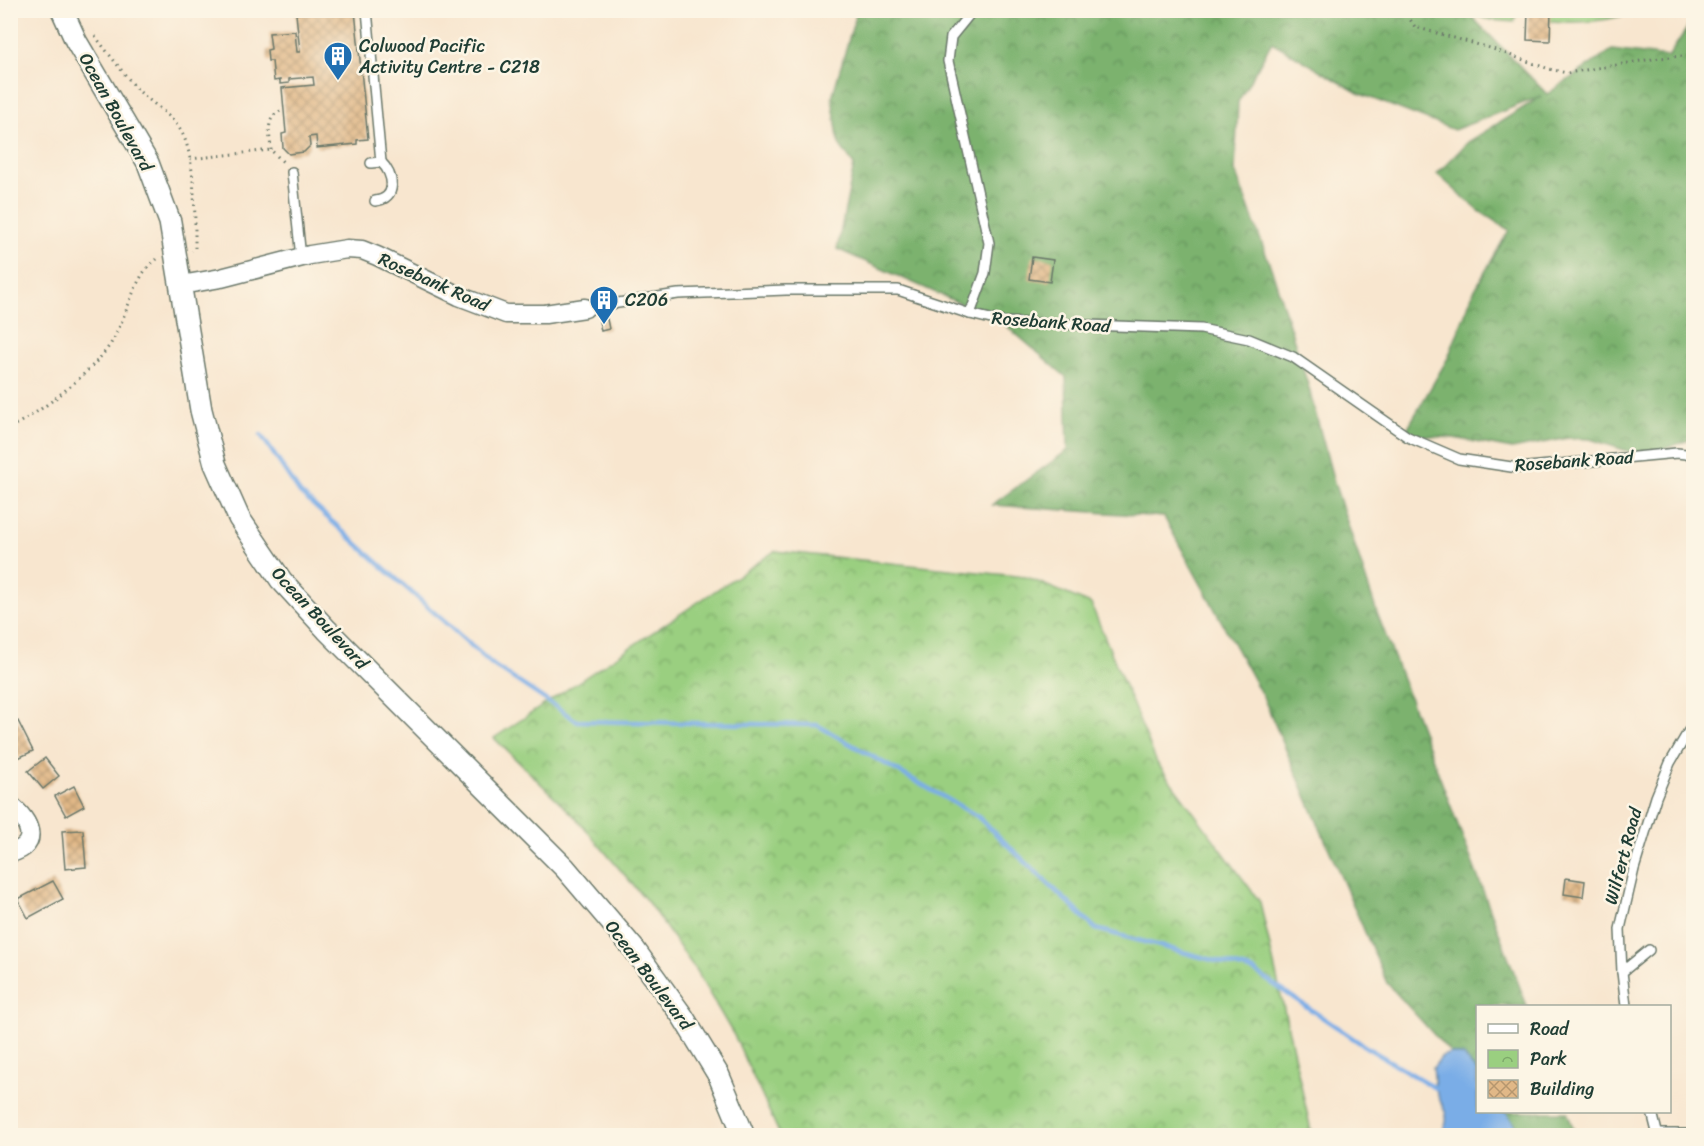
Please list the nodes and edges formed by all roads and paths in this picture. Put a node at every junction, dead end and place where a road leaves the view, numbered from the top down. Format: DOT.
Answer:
graph roads {
  1 [pos="367,10"];
  2 [pos="973,10"];
  3 [pos="1404,10"];
  4 [pos="65,18"];
  5 [pos="1694,55"];
  6 [pos="284,110"];
  7 [pos="271,150"];
  8 [pos="190,159"];
  9 [pos="292,172"];
  10 [pos="375,201"];
  11 [pos="176,255"];
  12 [pos="301,258"];
  13 [pos="181,285"];
  14 [pos="585,308"];
  15 [pos="970,314"];
  16 [pos="10,427"];
  17 [pos="1694,455"];
  18 [pos="1694,722"];
  19 [pos="10,805"];
  20 [pos="10,852"];
  21 [pos="1649,950"];
  22 [pos="1622,972"];
  23 [pos="1626,1005"];
  24 [pos="1652,1113"];
  25 [pos="1689,1134"];
  26 [pos="1658,1135"];
  27 [pos="744,1136"];
  1 -- 10 [label="lane"];
  2 -- 15 [label="lane"];
  3 -- 5 [label="path"];
  4 -- 8 [label="path"];
  4 -- 11 [label="street, Ocean Boulevard"];
  6 -- 7 [label="path"];
  7 -- 8 [label="path"];
  7 -- 9 [label="path"];
  8 -- 11 [label="path"];
  9 -- 12 [label="lane"];
  11 -- 13 [label="street, Ocean Boulevard"];
  11 -- 16 [label="path"];
  12 -- 13 [label="street, Rosebank Road"];
  12 -- 14 [label="street, Rosebank Road"];
  13 -- 27 [label="street, Ocean Boulevard"];
  14 -- 15 [label="lane, Rosebank Road"];
  15 -- 17 [label="lane, Rosebank Road"];
  18 -- 22 [label="lane, Wilfert Road"];
  19 -- 20 [label="street"];
  21 -- 22 [label="lane"];
  22 -- 23 [label="lane, Wilfert Road"];
  24 -- 26 [label="lane"];
  25 -- 26 [label="lane"];
}
